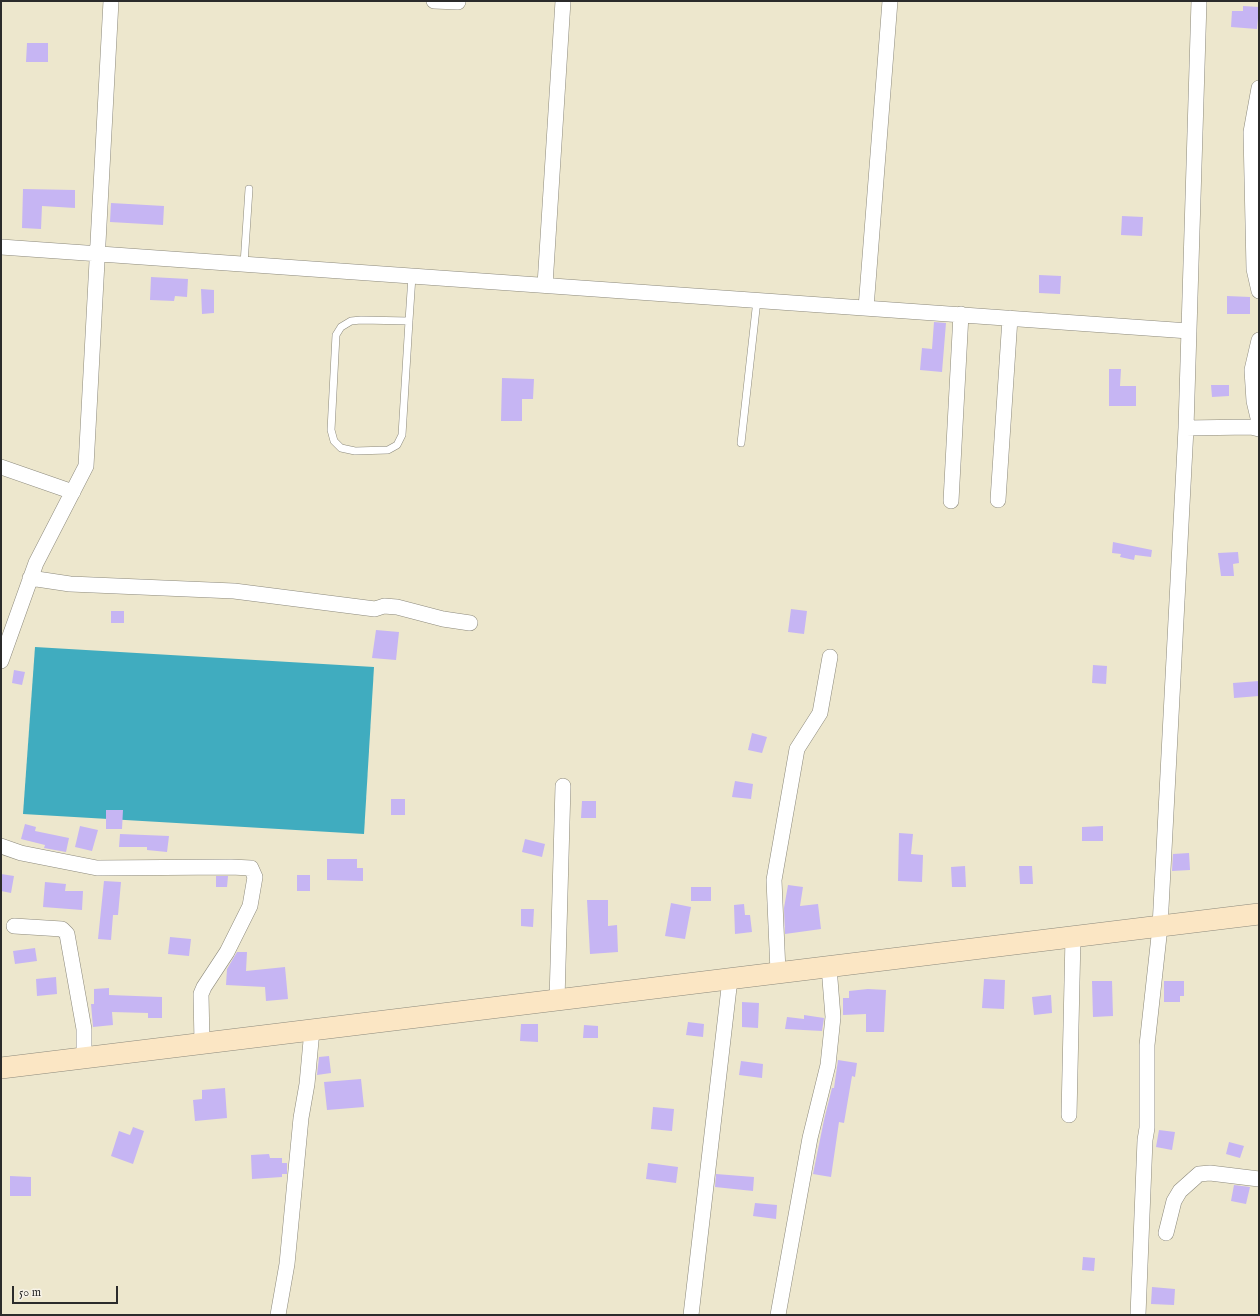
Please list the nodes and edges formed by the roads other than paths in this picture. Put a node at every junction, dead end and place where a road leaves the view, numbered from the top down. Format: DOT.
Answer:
graph roads {
  1 [pos="111,1"];
  2 [pos="434,1"];
  3 [pos="563,1"];
  4 [pos="890,1"];
  5 [pos="1199,1"];
  6 [pos="458,2"];
  7 [pos="1259,88"];
  8 [pos="250,189"];
  9 [pos="1,247"];
  10 [pos="91,254"];
  11 [pos="244,264"];
  12 [pos="412,276"];
  13 [pos="546,285"];
  14 [pos="1259,292"];
  15 [pos="757,300"];
  16 [pos="866,308"];
  17 [pos="961,314"];
  18 [pos="1010,318"];
  19 [pos="409,321"];
  20 [pos="1188,331"];
  21 [pos="1259,340"];
  22 [pos="1259,422"];
  23 [pos="1186,428"];
  24 [pos="1259,429"];
  25 [pos="741,443"];
  26 [pos="1,467"];
  27 [pos="73,492"];
  28 [pos="998,500"];
  29 [pos="950,501"];
  30 [pos="30,578"];
  31 [pos="470,623"];
  32 [pos="830,657"];
  33 [pos="1,661"];
  34 [pos="563,786"];
  35 [pos="1,846"];
  36 [pos="1259,914"];
  37 [pos="14,926"];
  38 [pos="1160,927"];
  39 [pos="1074,937"];
  40 [pos="829,967"];
  41 [pos="778,972"];
  42 [pos="730,979"];
  43 [pos="557,1000"];
  44 [pos="312,1030"];
  45 [pos="202,1043"];
  46 [pos="84,1058"];
  47 [pos="1,1068"];
  48 [pos="1069,1115"];
  49 [pos="1259,1179"];
  50 [pos="1166,1233"];
  51 [pos="278,1315"];
  52 [pos="691,1315"];
  53 [pos="778,1315"];
  54 [pos="1138,1315"];
  1 -- 10 [label="street"];
  2 -- 6 [label="street"];
  3 -- 13 [label="street"];
  4 -- 16 [label="street"];
  5 -- 20 [label="street"];
  7 -- 14 [label="street"];
  8 -- 11 [label="lane"];
  9 -- 10 [label="street"];
  10 -- 11 [label="street"];
  10 -- 27 [label="street"];
  11 -- 12 [label="street"];
  12 -- 13 [label="street"];
  12 -- 19 [label="lane"];
  13 -- 15 [label="street"];
  15 -- 16 [label="street"];
  15 -- 25 [label="lane"];
  16 -- 17 [label="street"];
  17 -- 18 [label="street"];
  17 -- 29 [label="street"];
  18 -- 20 [label="street"];
  18 -- 28 [label="street"];
  19 -- 19 [label="lane"];
  20 -- 23 [label="street"];
  21 -- 22 [label="street"];
  23 -- 24 [label="street"];
  23 -- 38 [label="street"];
  26 -- 27 [label="street"];
  27 -- 30 [label="street"];
  30 -- 31 [label="street"];
  30 -- 33 [label="street"];
  32 -- 41 [label="street"];
  34 -- 43 [label="street"];
  35 -- 45 [label="street"];
  36 -- 38 [label="street"];
  37 -- 46 [label="street"];
  38 -- 39 [label="street"];
  38 -- 54 [label="street"];
  39 -- 40 [label="street"];
  39 -- 48 [label="street"];
  40 -- 41 [label="street"];
  40 -- 53 [label="street"];
  41 -- 42 [label="street"];
  42 -- 43 [label="street"];
  42 -- 52 [label="street"];
  43 -- 44 [label="street"];
  44 -- 45 [label="street"];
  44 -- 51 [label="street"];
  45 -- 46 [label="street"];
  46 -- 47 [label="street"];
  49 -- 50 [label="street"];
}
